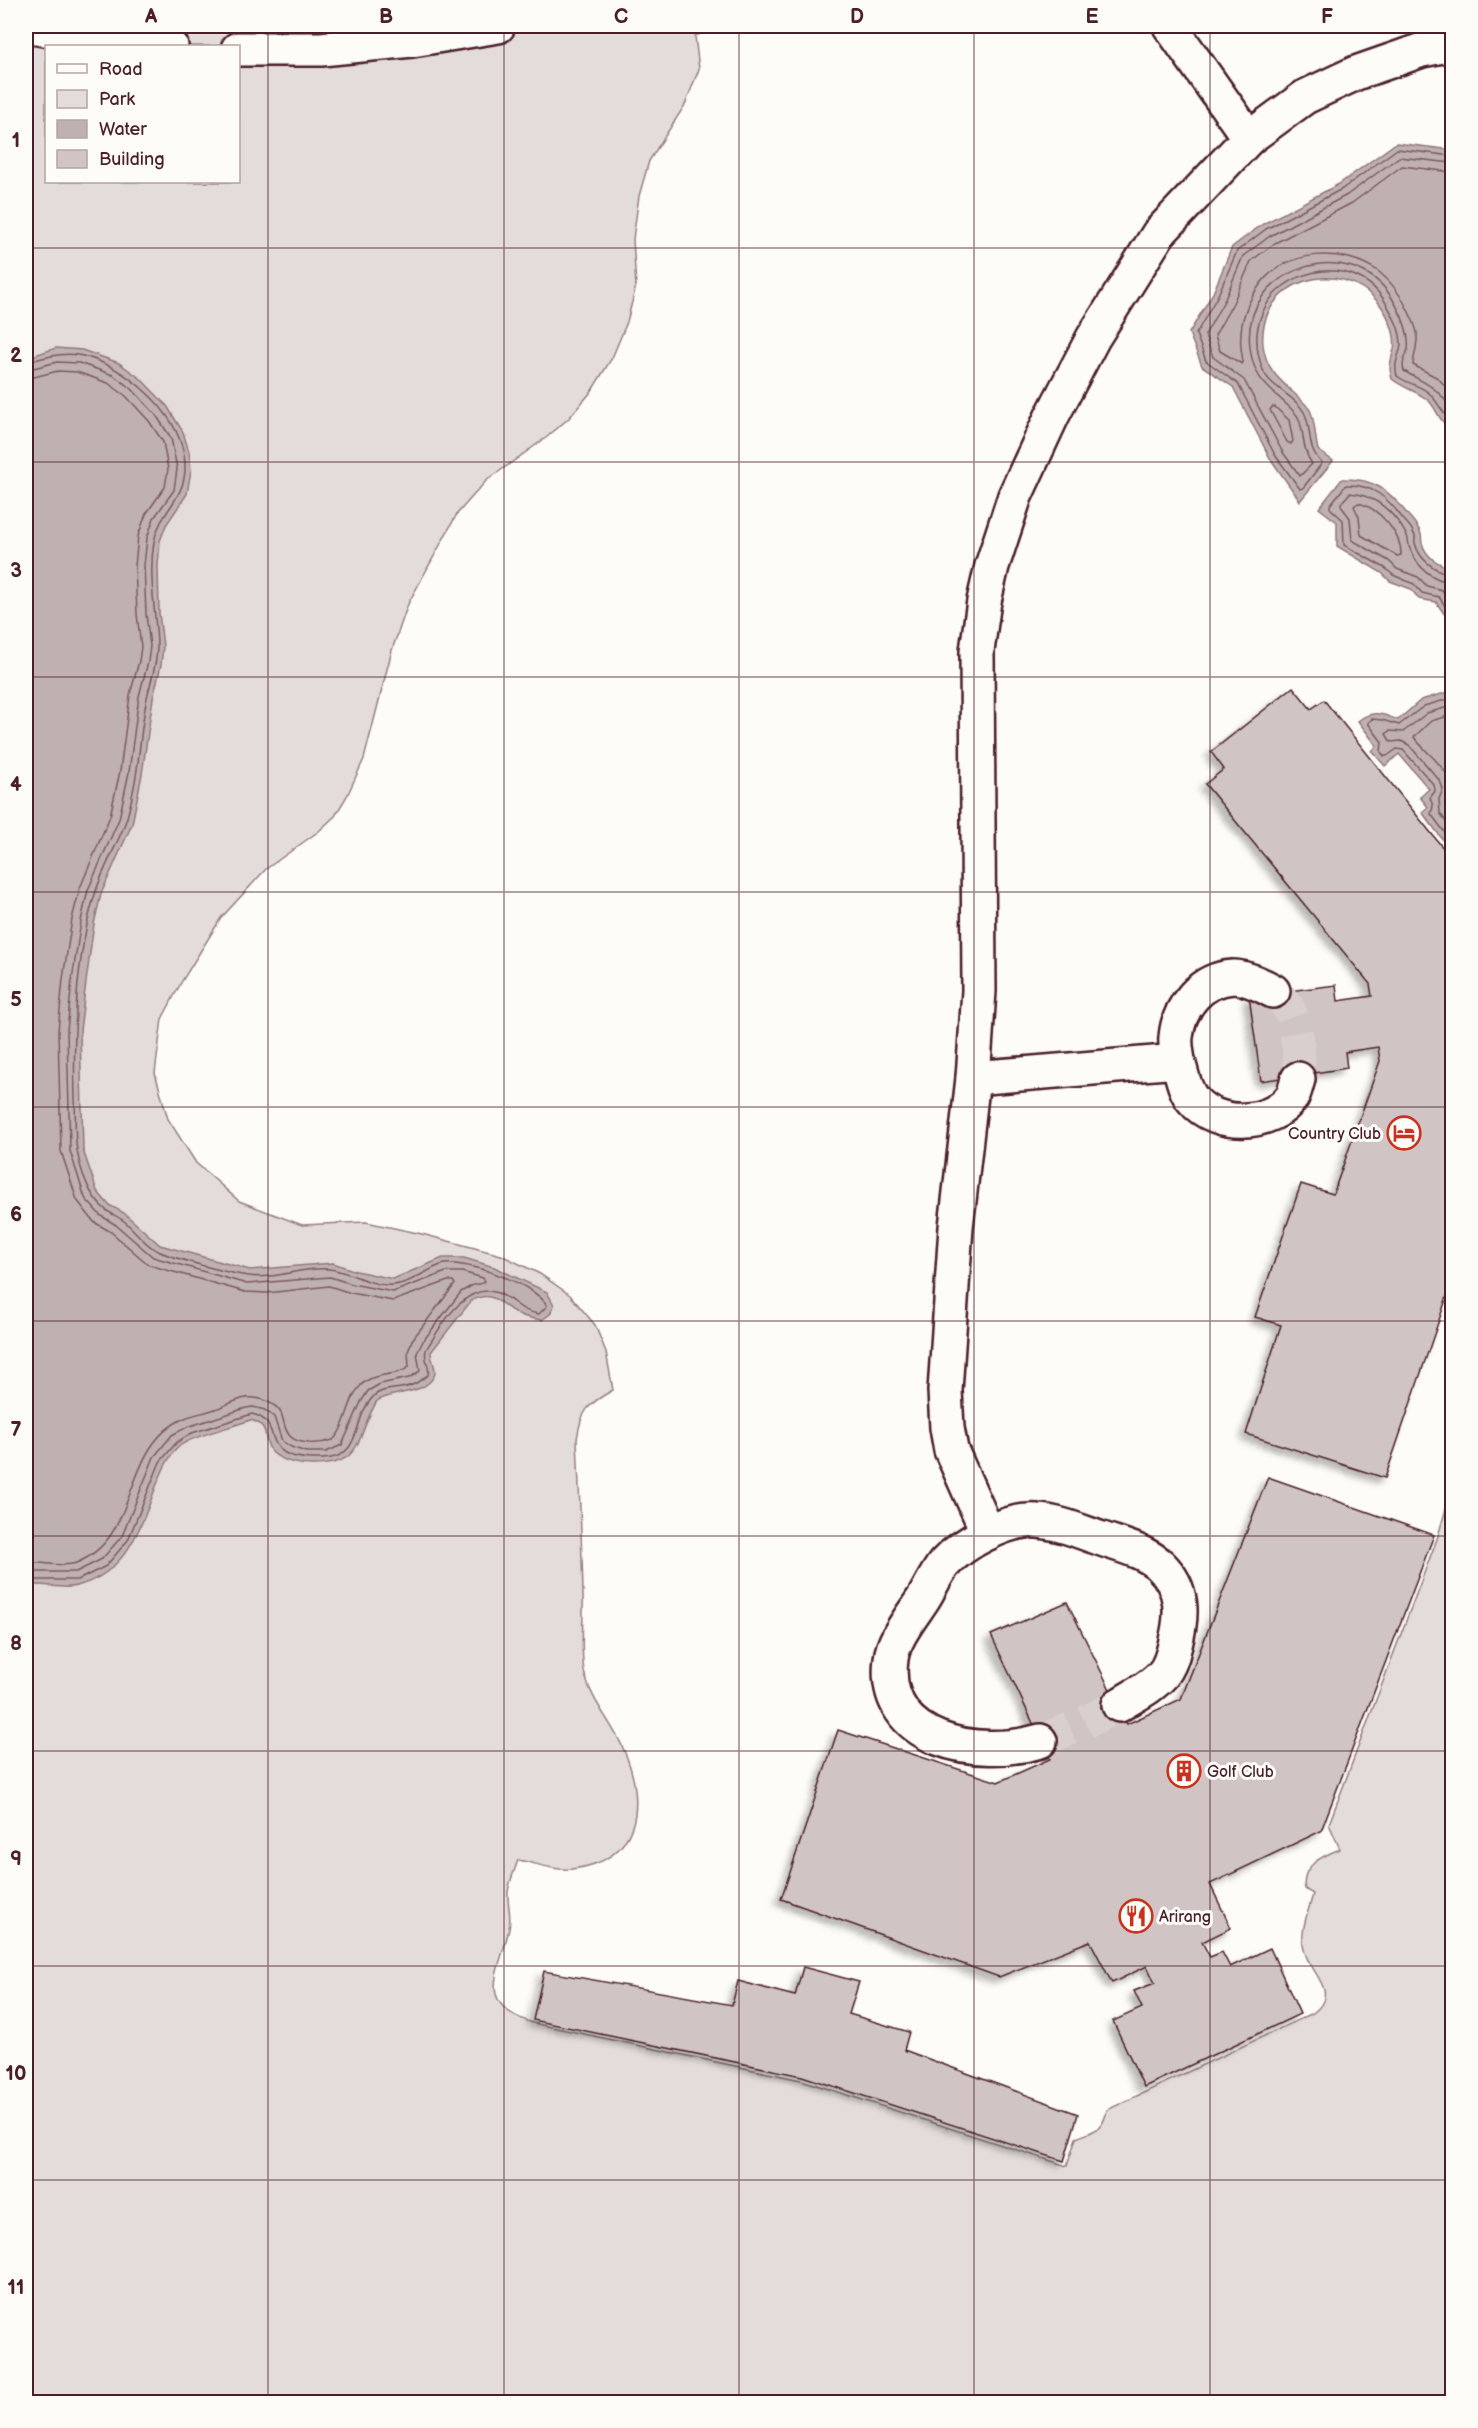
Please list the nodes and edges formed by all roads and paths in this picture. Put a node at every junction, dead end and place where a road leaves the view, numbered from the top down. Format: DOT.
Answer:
graph roads {
  1 [pos="26,26"];
  2 [pos="498,26"];
  3 [pos="1170,26"];
  4 [pos="1452,44"];
  5 [pos="162,45"];
  6 [pos="240,49"];
  7 [pos="1249,138"];
  8 [pos="1273,991"];
  9 [pos="1178,1061"];
  10 [pos="973,1078"];
  11 [pos="1298,1079"];
  12 [pos="988,1533"];
  13 [pos="1119,1705"];
  14 [pos="1040,1741"];
  1 -- 5 [label="street"];
  2 -- 6 [label="street"];
  3 -- 7 [label="street"];
  4 -- 7 [label="street"];
  7 -- 10 [label="street"];
  8 -- 9 [label="street"];
  9 -- 10 [label="street"];
  9 -- 11 [label="street"];
  10 -- 12 [label="street"];
  12 -- 13 [label="street"];
  12 -- 14 [label="street"];
}
